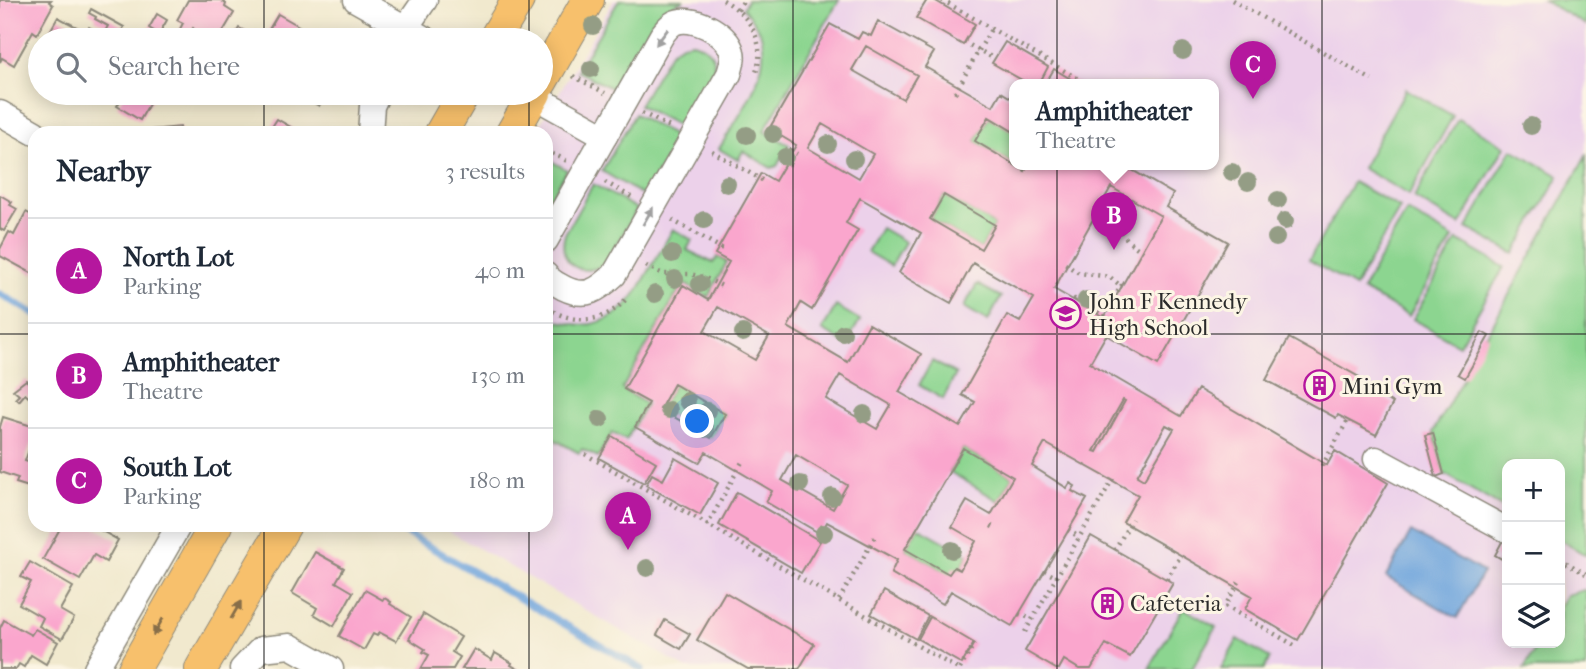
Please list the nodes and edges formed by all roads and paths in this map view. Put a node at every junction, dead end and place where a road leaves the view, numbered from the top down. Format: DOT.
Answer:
graph roads {
  1 [pos="356,0"];
  2 [pos="425,0"];
  3 [pos="518,0"];
  4 [pos="588,0"];
  5 [pos="744,0"];
  6 [pos="942,0"];
  7 [pos="1232,0"];
  8 [pos="699,10"];
  9 [pos="738,10"];
  10 [pos="399,28"];
  11 [pos="414,28"];
  12 [pos="501,28"];
  13 [pos="991,29"];
  14 [pos="964,42"];
  15 [pos="979,50"];
  16 [pos="995,58"];
  17 [pos="553,59"];
  18 [pos="572,75"];
  19 [pos="1078,79"];
  20 [pos="1372,80"];
  21 [pos="606,93"];
  22 [pos="955,93"];
  23 [pos="553,103"];
  24 [pos="372,105"];
  25 [pos="457,105"];
  26 [pos="527,105"];
  27 [pos="638,110"];
  28 [pos="0,113"];
  29 [pos="371,126"];
  30 [pos="445,126"];
  31 [pos="516,126"];
  32 [pos="28,129"];
  33 [pos="679,132"];
  34 [pos="605,136"];
  35 [pos="712,151"];
  36 [pos="553,154"];
  37 [pos="797,154"];
  38 [pos="568,161"];
  39 [pos="791,165"];
  40 [pos="598,178"];
  41 [pos="762,180"];
  42 [pos="640,202"];
  43 [pos="1096,208"];
  44 [pos="672,220"];
  45 [pos="553,228"];
  46 [pos="723,249"];
  47 [pos="1146,254"];
  48 [pos="1065,264"];
  49 [pos="646,266"];
  50 [pos="553,282"];
  51 [pos="722,286"];
  52 [pos="1071,307"];
  53 [pos="1348,420"];
  54 [pos="584,454"];
  55 [pos="1376,459"];
  56 [pos="742,462"];
  57 [pos="1322,466"];
  58 [pos="1115,475"];
  59 [pos="1132,519"];
  60 [pos="707,526"];
  61 [pos="1502,527"];
  62 [pos="1068,530"];
  63 [pos="175,532"];
  64 [pos="212,532"];
  65 [pos="281,532"];
  66 [pos="875,537"];
  67 [pos="1079,537"];
  68 [pos="1115,550"];
  69 [pos="1181,555"];
  70 [pos="1565,562"];
  71 [pos="1044,571"];
  72 [pos="1586,574"];
  73 [pos="1056,577"];
  74 [pos="1167,579"];
  75 [pos="1239,582"];
  76 [pos="839,600"];
  77 [pos="1019,614"];
  78 [pos="1032,620"];
  79 [pos="1024,632"];
  80 [pos="974,644"];
  81 [pos="1296,646"];
  82 [pos="96,669"];
  83 [pos="134,669"];
  84 [pos="201,669"];
  85 [pos="242,669"];
  86 [pos="331,669"];
  87 [pos="959,669"];
  1 -- 10 [label="street"];
  2 -- 11 [label="street"];
  3 -- 12 [label="main road"];
  4 -- 17 [label="main road"];
  5 -- 9 [label="path"];
  6 -- 13 [label="path"];
  7 -- 20 [label="path"];
  8 -- 34 [label="street, one-way"];
  50 -- 8 [label="street, one-way"];
  13 -- 15 [label="path"];
  13 -- 19 [label="path"];
  14 -- 15 [label="path"];
  15 -- 16 [label="path"];
  15 -- 22 [label="path"];
  18 -- 21 [label="path"];
  23 -- 34 [label="street"];
  24 -- 29 [label="street"];
  25 -- 30 [label="main road"];
  26 -- 31 [label="main road"];
  27 -- 33 [label="path"];
  28 -- 32 [label="street"];
  34 -- 45 [label="street"];
  35 -- 41 [label="path"];
  36 -- 38 [label="path"];
  37 -- 39 [label="path"];
  40 -- 42 [label="path"];
  43 -- 47 [label="path"];
  44 -- 46 [label="path"];
  48 -- 52 [label="path"];
  49 -- 51 [label="path"];
  53 -- 57 [label="path"];
  54 -- 60 [label="path"];
  55 -- 61 [label="street"];
  56 -- 60 [label="path"];
  58 -- 67 [label="path"];
  59 -- 68 [label="path"];
  60 -- 76 [label="path"];
  62 -- 67 [label="path"];
  63 -- 82 [label="street"];
  64 -- 83 [label="main road, one-way"];
  84 -- 65 [label="main road, one-way"];
  66 -- 76 [label="path"];
  67 -- 73 [label="path"];
  69 -- 74 [label="path"];
  70 -- 72 [label="path"];
  71 -- 73 [label="path"];
  73 -- 78 [label="path"];
  75 -- 81 [label="path"];
  76 -- 87 [label="path"];
  77 -- 78 [label="path"];
  78 -- 79 [label="path"];
  80 -- 87 [label="path"];
  85 -- 86 [label="street"];
}
